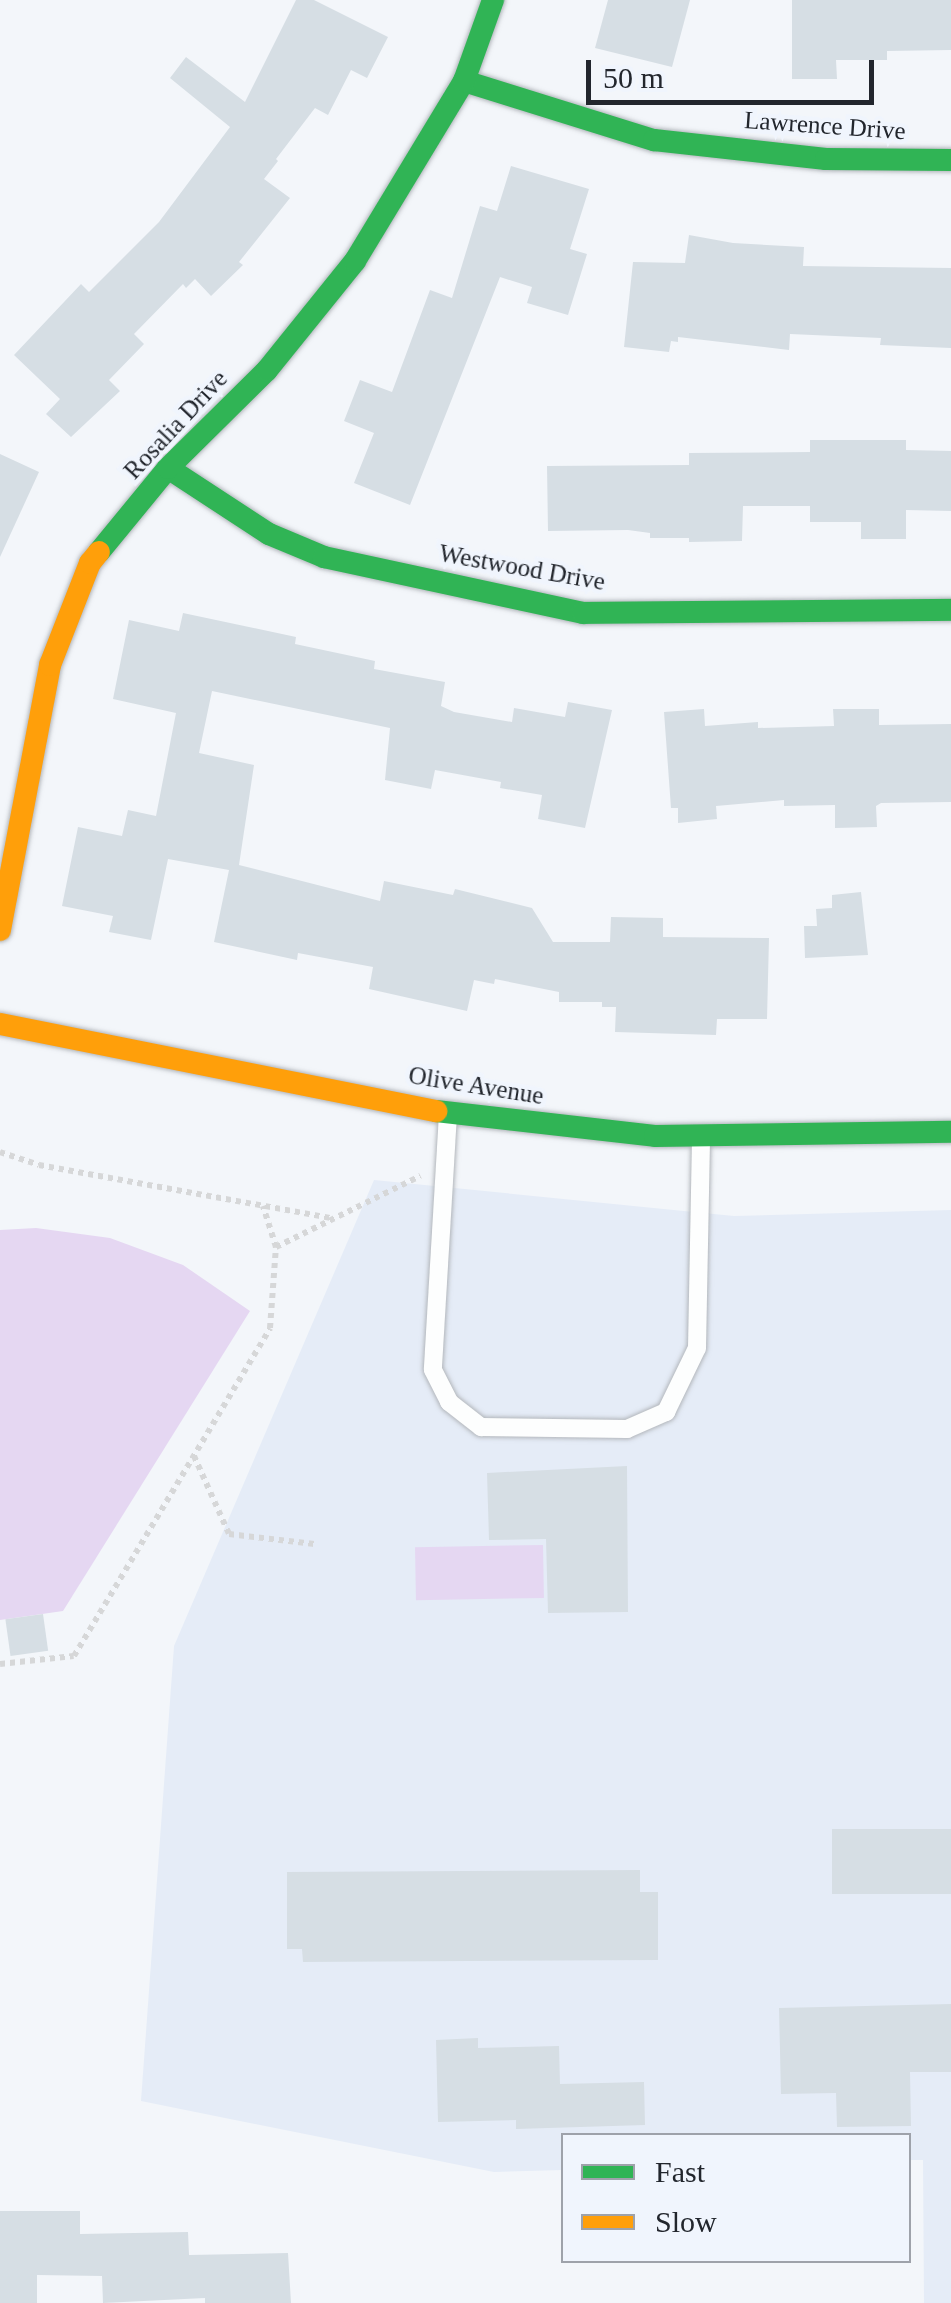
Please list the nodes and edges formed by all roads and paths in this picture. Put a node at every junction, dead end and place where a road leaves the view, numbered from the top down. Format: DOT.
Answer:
graph roads {
  1 [pos="493,0"];
  2 [pos="464,81"];
  3 [pos="951,160"];
  4 [pos="168,468"];
  5 [pos="951,610"];
  6 [pos="0,930"];
  7 [pos="0,1024"];
  8 [pos="448,1114"];
  9 [pos="951,1132"];
  10 [pos="701,1135"];
  11 [pos="0,1152"];
  12 [pos="444,1166"];
  13 [pos="263,1206"];
  14 [pos="331,1218"];
  15 [pos="276,1247"];
  16 [pos="194,1456"];
  17 [pos="314,1544"];
  18 [pos="0,1664"];
  1 -- 2 [label="street, Rosalia Drive"];
  2 -- 3 [label="street, Lawrence Drive"];
  2 -- 4 [label="street, Rosalia Drive"];
  4 -- 5 [label="street, Westwood Drive"];
  4 -- 6 [label="street, Rosalia Drive"];
  7 -- 8 [label="street, Olive Avenue"];
  8 -- 10 [label="street, Olive Avenue"];
  8 -- 12 [label="lane"];
  9 -- 10 [label="street, Olive Avenue"];
  10 -- 12 [label="lane"];
  11 -- 13 [label="path"];
  12 -- 14 [label="path"];
  13 -- 14 [label="path"];
  13 -- 15 [label="path"];
  14 -- 15 [label="path"];
  15 -- 16 [label="path"];
  16 -- 17 [label="path"];
  16 -- 18 [label="path"];
}
